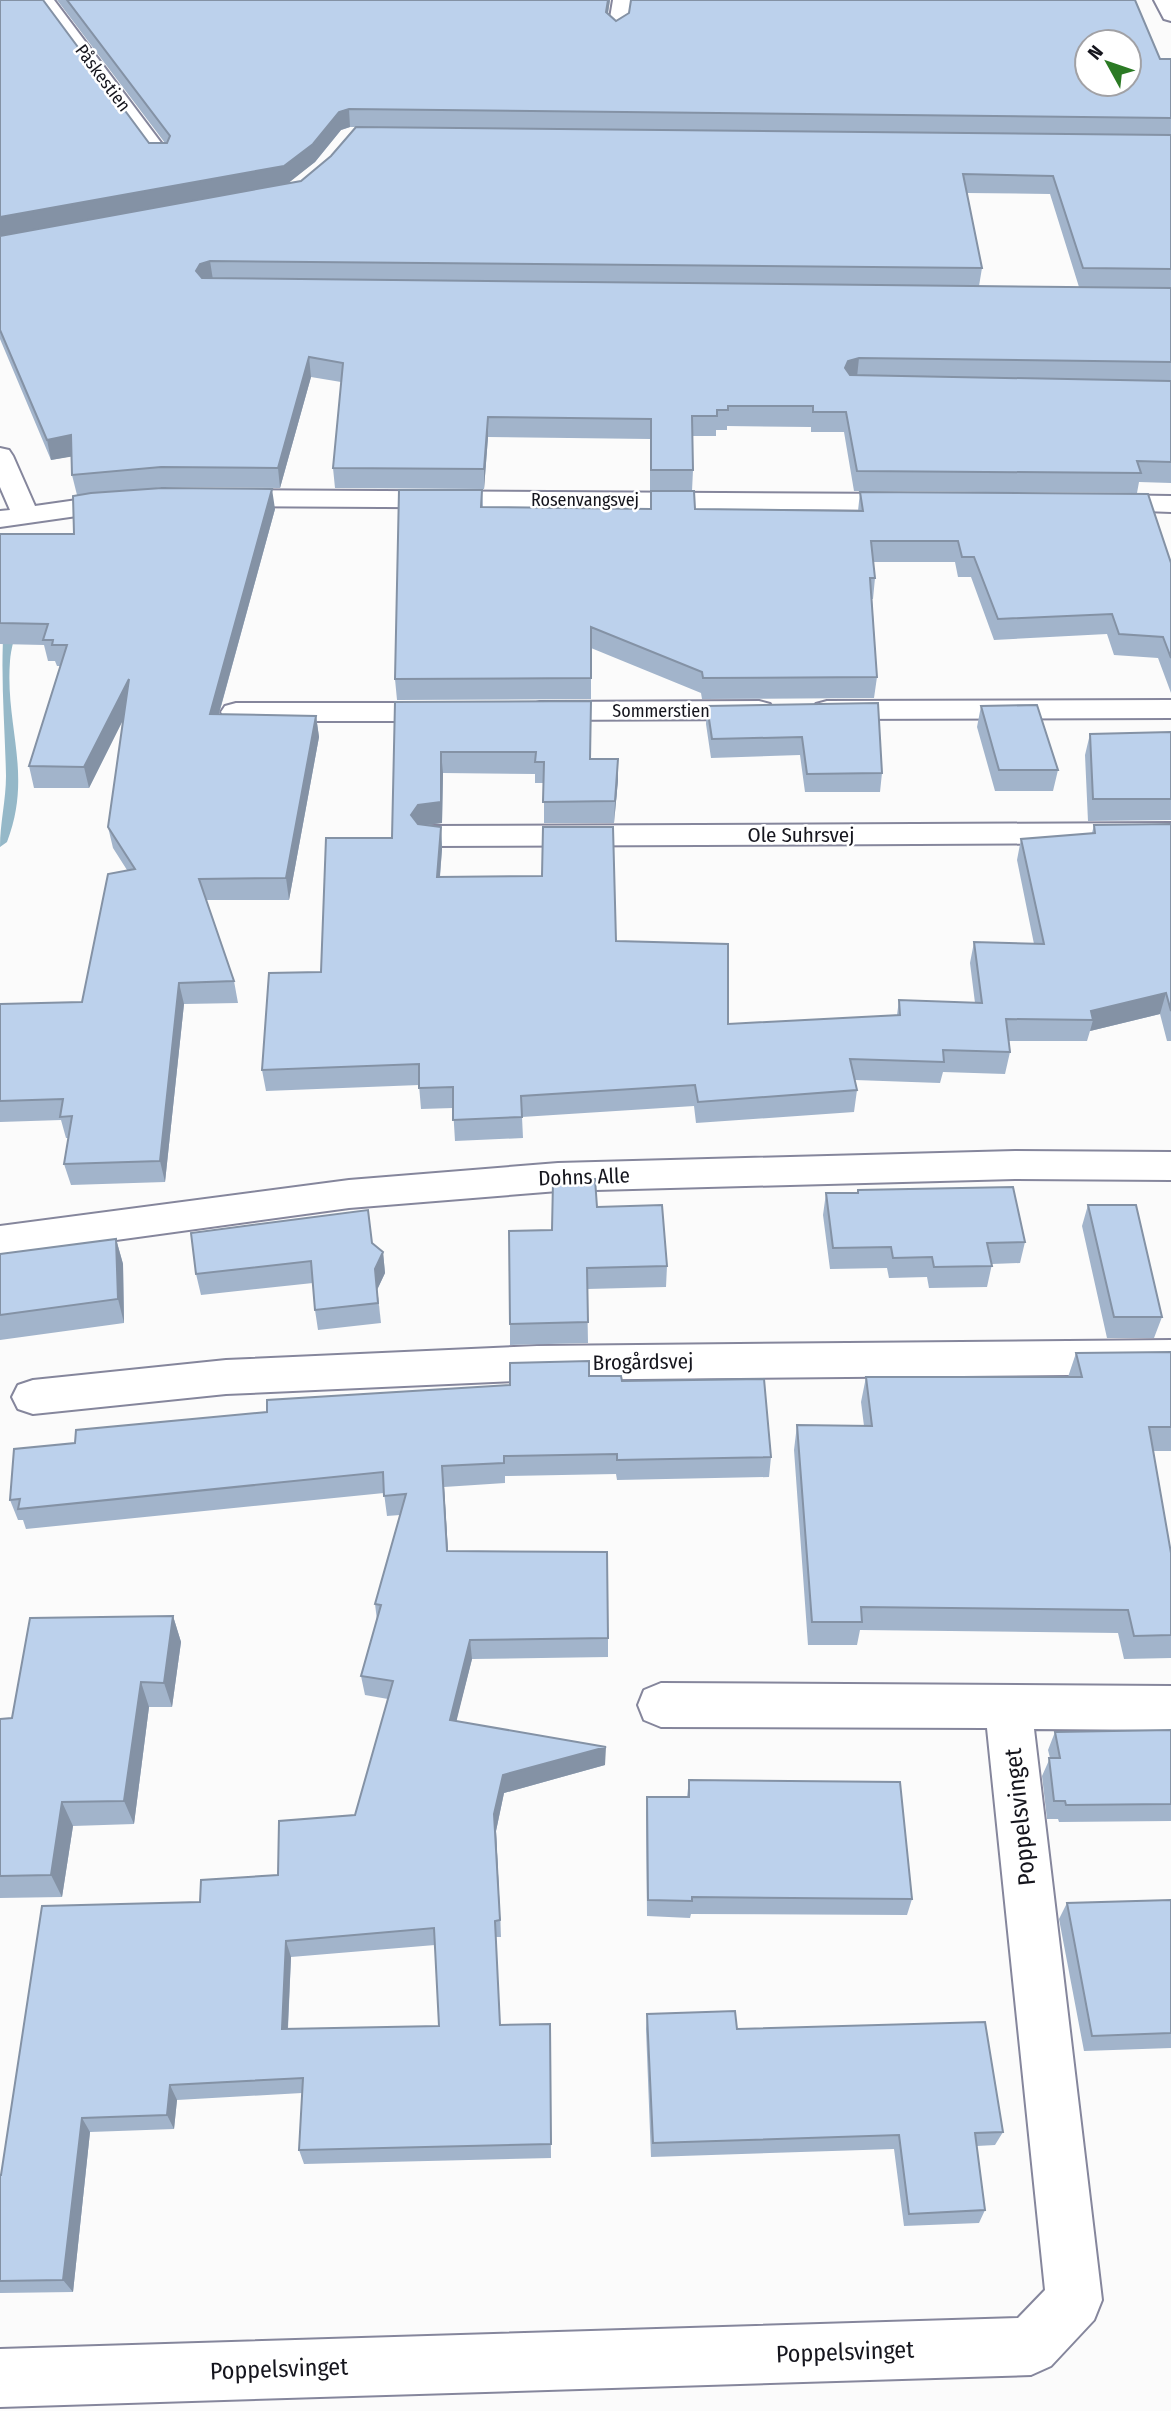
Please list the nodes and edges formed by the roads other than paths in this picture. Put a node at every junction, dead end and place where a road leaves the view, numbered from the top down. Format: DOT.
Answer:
graph roads {
  1 [pos="45,0"];
  2 [pos="622,0"];
  3 [pos="1163,0"];
  4 [pos="1171,15"];
  5 [pos="617,30"];
  6 [pos="162,156"];
  7 [pos="0,456"];
  8 [pos="193,498"];
  9 [pos="153,499"];
  10 [pos="933,502"];
  11 [pos="1073,503"];
  12 [pos="1171,504"];
  13 [pos="13,516"];
  14 [pos="1171,709"];
  15 [pos="515,711"];
  16 [pos="236,712"];
  17 [pos="473,712"];
  18 [pos="1171,834"];
  19 [pos="431,836"];
  20 [pos="1171,1167"];
  21 [pos="0,1241"];
  22 [pos="1171,1357"];
  23 [pos="33,1397"];
  24 [pos="661,1705"];
  25 [pos="1008,1707"];
  26 [pos="1171,1708"];
  27 [pos="0,2378"];
  1 -- 6 [label="street, Påskestien"];
  2 -- 5 [label="street"];
  3 -- 4 [label="street"];
  7 -- 13 [label="street"];
  8 -- 10 [label="street, Rosenvangsvej"];
  9 -- 13 [label="street"];
  11 -- 12 [label="street"];
  14 -- 15 [label="street, Sommerstien"];
  16 -- 17 [label="street"];
  18 -- 19 [label="street, Ole Suhrsvej"];
  20 -- 21 [label="street, Dohns Alle"];
  22 -- 23 [label="street, Brogårdsvej"];
  24 -- 25 [label="street"];
  25 -- 26 [label="street"];
  25 -- 27 [label="street, Poppelsvinget"];
}
